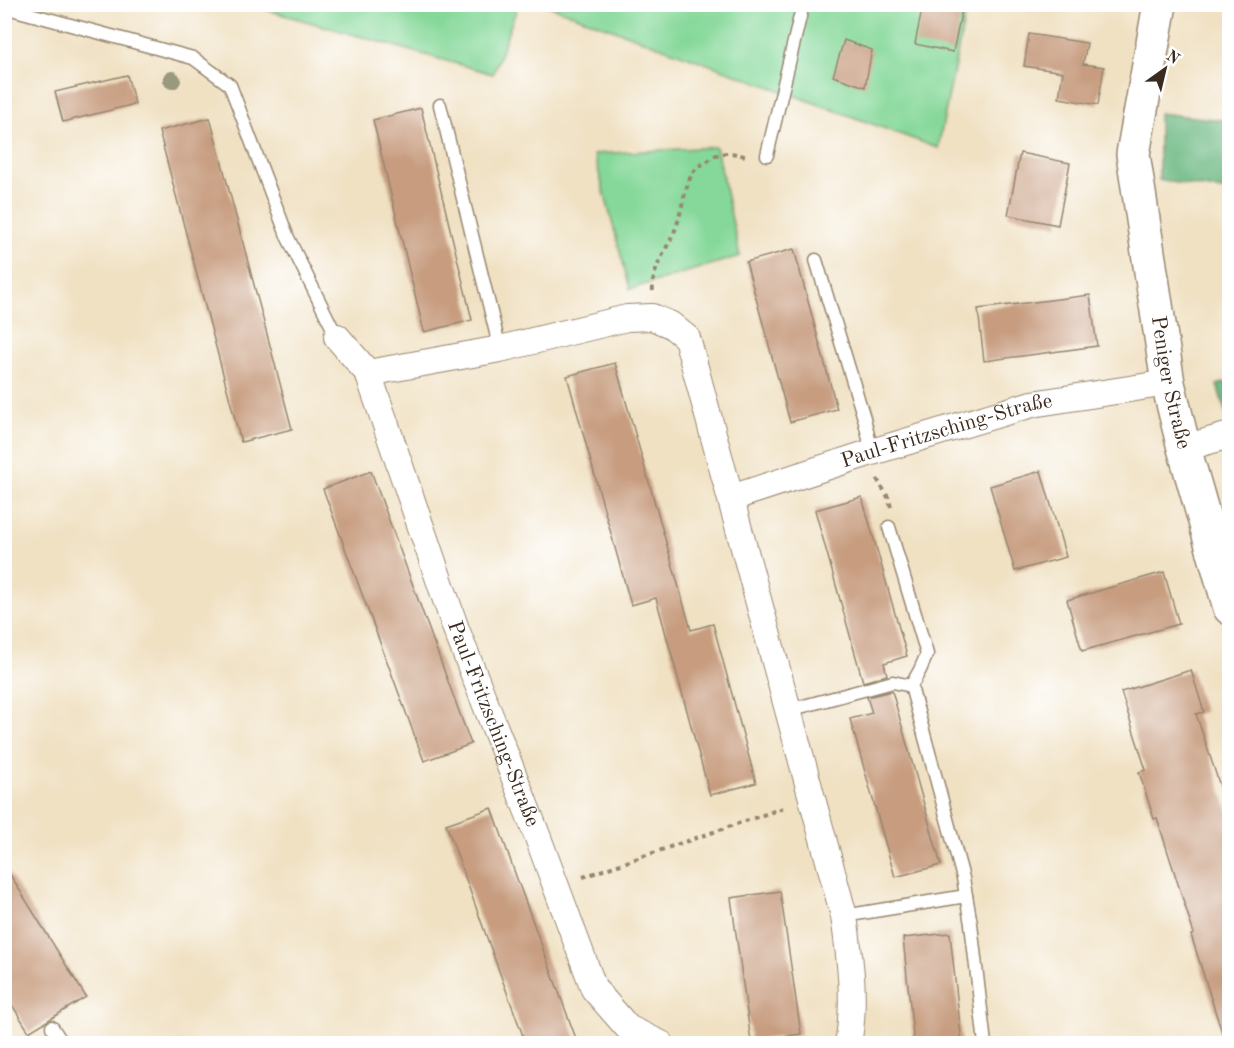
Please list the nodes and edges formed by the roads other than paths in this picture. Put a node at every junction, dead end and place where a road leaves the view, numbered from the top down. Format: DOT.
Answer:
graph roads {
  1 [pos="803,4"];
  2 [pos="1160,4"];
  3 [pos="4,7"];
  4 [pos="440,105"];
  5 [pos="767,155"];
  6 [pos="816,260"];
  7 [pos="337,337"];
  8 [pos="500,349"];
  9 [pos="368,373"];
  10 [pos="1168,383"];
  11 [pos="1230,435"];
  12 [pos="1184,448"];
  13 [pos="869,453"];
  14 [pos="731,498"];
  15 [pos="889,527"];
  16 [pos="1230,608"];
  17 [pos="911,686"];
  18 [pos="789,710"];
  19 [pos="966,896"];
  20 [pos="844,916"];
  21 [pos="52,1027"];
  22 [pos="63,1044"];
  23 [pos="661,1044"];
  24 [pos="848,1044"];
  25 [pos="985,1044"];
  1 -- 5 [label="lane"];
  2 -- 10 [label="street, Peniger Straße"];
  3 -- 7 [label="lane"];
  4 -- 8 [label="lane"];
  6 -- 13 [label="lane"];
  7 -- 9 [label="street, Paul-Fritzsching-Straße"];
  8 -- 9 [label="street"];
  8 -- 14 [label="street"];
  9 -- 23 [label="street, Paul-Fritzsching-Straße"];
  10 -- 12 [label="street, Peniger Straße"];
  10 -- 13 [label="street, Paul-Fritzsching-Straße"];
  11 -- 12 [label="street"];
  12 -- 16 [label="street, Peniger Straße"];
  13 -- 14 [label="street, Paul-Fritzsching-Straße"];
  14 -- 18 [label="street"];
  15 -- 17 [label="lane"];
  17 -- 18 [label="lane"];
  17 -- 19 [label="lane"];
  18 -- 20 [label="street"];
  19 -- 20 [label="lane"];
  19 -- 25 [label="lane"];
  20 -- 24 [label="street"];
  21 -- 22 [label="lane"];
}
